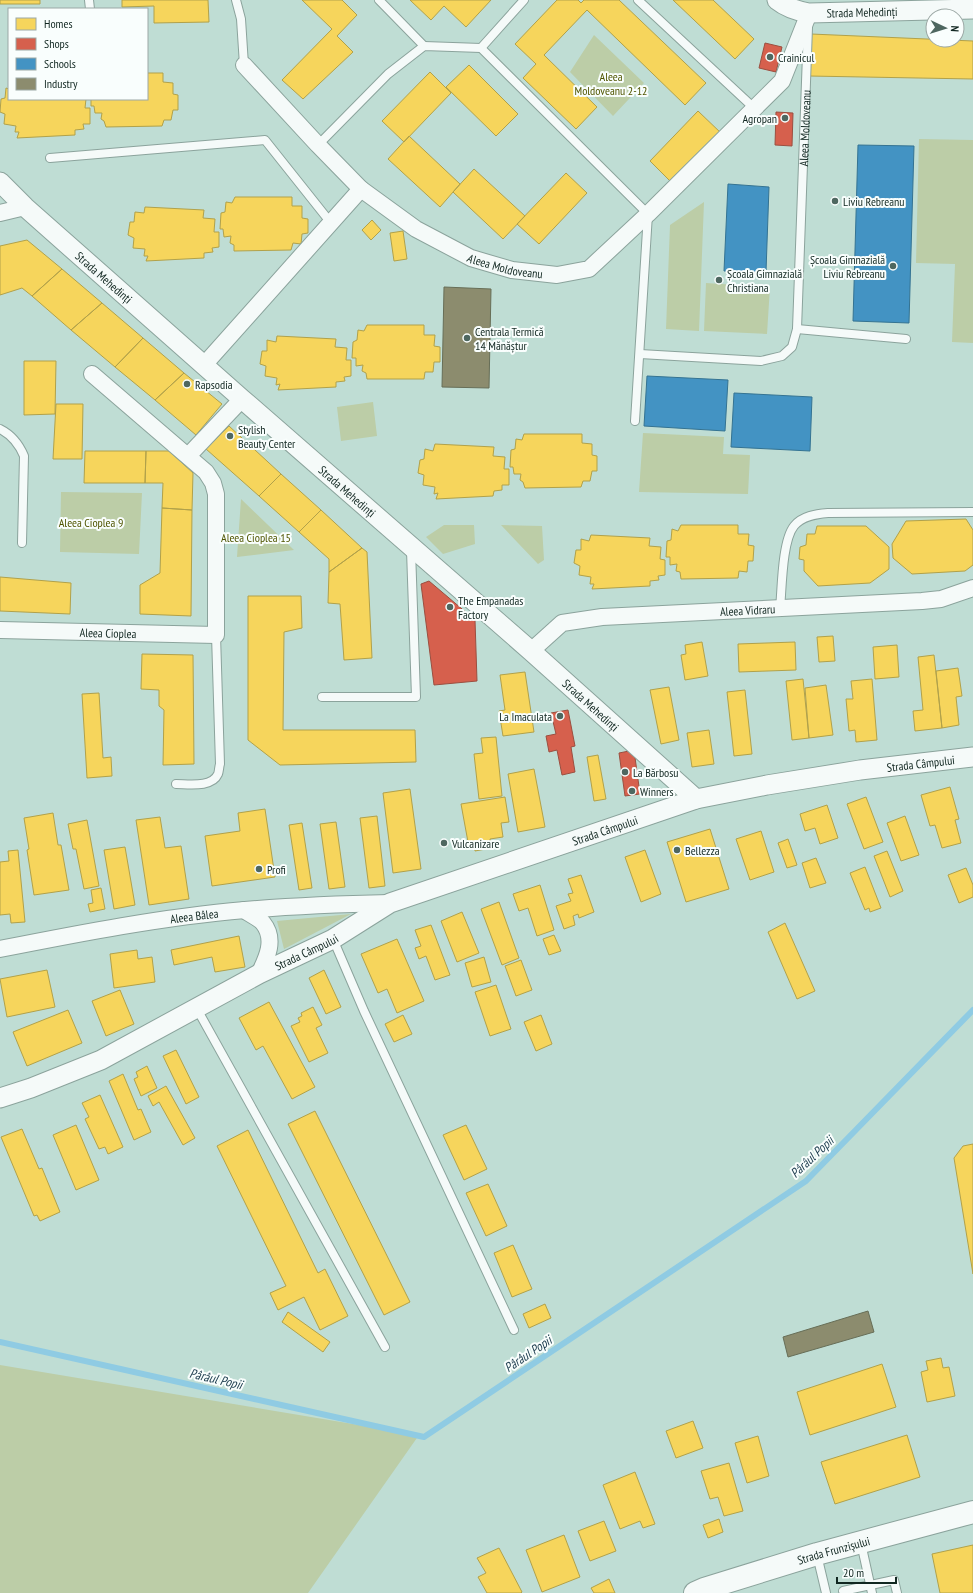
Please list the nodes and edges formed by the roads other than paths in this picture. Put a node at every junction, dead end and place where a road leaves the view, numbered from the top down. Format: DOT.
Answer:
graph roads {
  1 [pos="236,0"];
  2 [pos="379,0"];
  3 [pos="524,0"];
  4 [pos="638,0"];
  5 [pos="777,0"];
  6 [pos="973,9"];
  7 [pos="809,13"];
  8 [pos="424,46"];
  9 [pos="481,48"];
  10 [pos="244,65"];
  11 [pos="754,108"];
  12 [pos="318,145"];
  13 [pos="50,158"];
  14 [pos="0,182"];
  15 [pos="361,189"];
  16 [pos="25,207"];
  17 [pos="0,213"];
  18 [pos="648,214"];
  19 [pos="331,223"];
  20 [pos="797,329"];
  21 [pos="906,339"];
  22 [pos="640,354"];
  23 [pos="204,365"];
  24 [pos="92,374"];
  25 [pos="242,399"];
  26 [pos="635,421"];
  27 [pos="0,429"];
  28 [pos="188,456"];
  29 [pos="973,512"];
  30 [pos="22,543"];
  31 [pos="411,547"];
  32 [pos="973,588"];
  33 [pos="780,609"];
  34 [pos="0,630"];
  35 [pos="216,635"];
  36 [pos="531,651"];
  37 [pos="322,697"];
  38 [pos="973,758"];
  39 [pos="176,784"];
  40 [pos="696,799"];
  41 [pos="390,903"];
  42 [pos="244,910"];
  43 [pos="333,939"];
  44 [pos="0,949"];
  45 [pos="259,974"];
  46 [pos="197,1009"];
  47 [pos="0,1098"];
  48 [pos="514,1330"];
  49 [pos="384,1347"];
  50 [pos="973,1512"];
  51 [pos="861,1542"];
  52 [pos="817,1554"];
  53 [pos="871,1589"];
  54 [pos="695,1593"];
  55 [pos="826,1593"];
  56 [pos="844,1593"];
  57 [pos="897,1593"];
  1 -- 10 [label="lane"];
  2 -- 8 [label="lane"];
  3 -- 9 [label="lane"];
  4 -- 11 [label="lane"];
  5 -- 7 [label="street, Strada Mehedinți"];
  6 -- 7 [label="street, Strada Mehedinți"];
  7 -- 11 [label="street, Aleea Moldoveanu"];
  7 -- 20 [label="lane, Aleea Moldoveanu"];
  8 -- 9 [label="lane"];
  8 -- 12 [label="lane"];
  9 -- 18 [label="lane"];
  10 -- 12 [label="street, Aleea Moldoveanu"];
  11 -- 18 [label="street, Aleea Moldoveanu"];
  12 -- 15 [label="street, Aleea Moldoveanu"];
  13 -- 19 [label="lane"];
  14 -- 16 [label="street, Strada Mehedinți"];
  15 -- 18 [label="street, Aleea Moldoveanu"];
  15 -- 19 [label="street"];
  16 -- 17 [label="street"];
  16 -- 23 [label="street, Strada Mehedinți"];
  18 -- 22 [label="lane"];
  19 -- 23 [label="street"];
  20 -- 21 [label="lane"];
  20 -- 22 [label="lane, Aleea Moldoveanu"];
  22 -- 26 [label="lane"];
  23 -- 25 [label="street, Strada Mehedinți"];
  24 -- 28 [label="street"];
  25 -- 28 [label="street"];
  25 -- 31 [label="street, Strada Mehedinți"];
  27 -- 30 [label="lane"];
  28 -- 35 [label="street"];
  29 -- 33 [label="lane"];
  31 -- 36 [label="street, Strada Mehedinți"];
  31 -- 37 [label="lane"];
  32 -- 33 [label="street, Aleea Vidraru"];
  33 -- 36 [label="street, Aleea Vidraru"];
  34 -- 35 [label="street, Aleea Cioplea"];
  35 -- 39 [label="lane"];
  36 -- 40 [label="street, Strada Mehedinți"];
  38 -- 40 [label="street, Strada Câmpului"];
  40 -- 41 [label="street, Strada Câmpului"];
  41 -- 42 [label="street, Aleea Bâlea"];
  41 -- 43 [label="street, Strada Câmpului"];
  42 -- 44 [label="street, Aleea Bâlea"];
  42 -- 45 [label="street, Strada Câmpului"];
  43 -- 45 [label="street, Strada Câmpului"];
  43 -- 48 [label="lane"];
  45 -- 46 [label="street, Strada Câmpului"];
  46 -- 47 [label="street, Strada Câmpului"];
  46 -- 49 [label="lane"];
  50 -- 51 [label="main road, Strada Frunzișului"];
  51 -- 52 [label="main road, Strada Frunzișului"];
  51 -- 53 [label="lane"];
  52 -- 54 [label="main road, Strada Frunzișului"];
  52 -- 55 [label="lane"];
  53 -- 56 [label="lane"];
  53 -- 57 [label="lane"];
}
